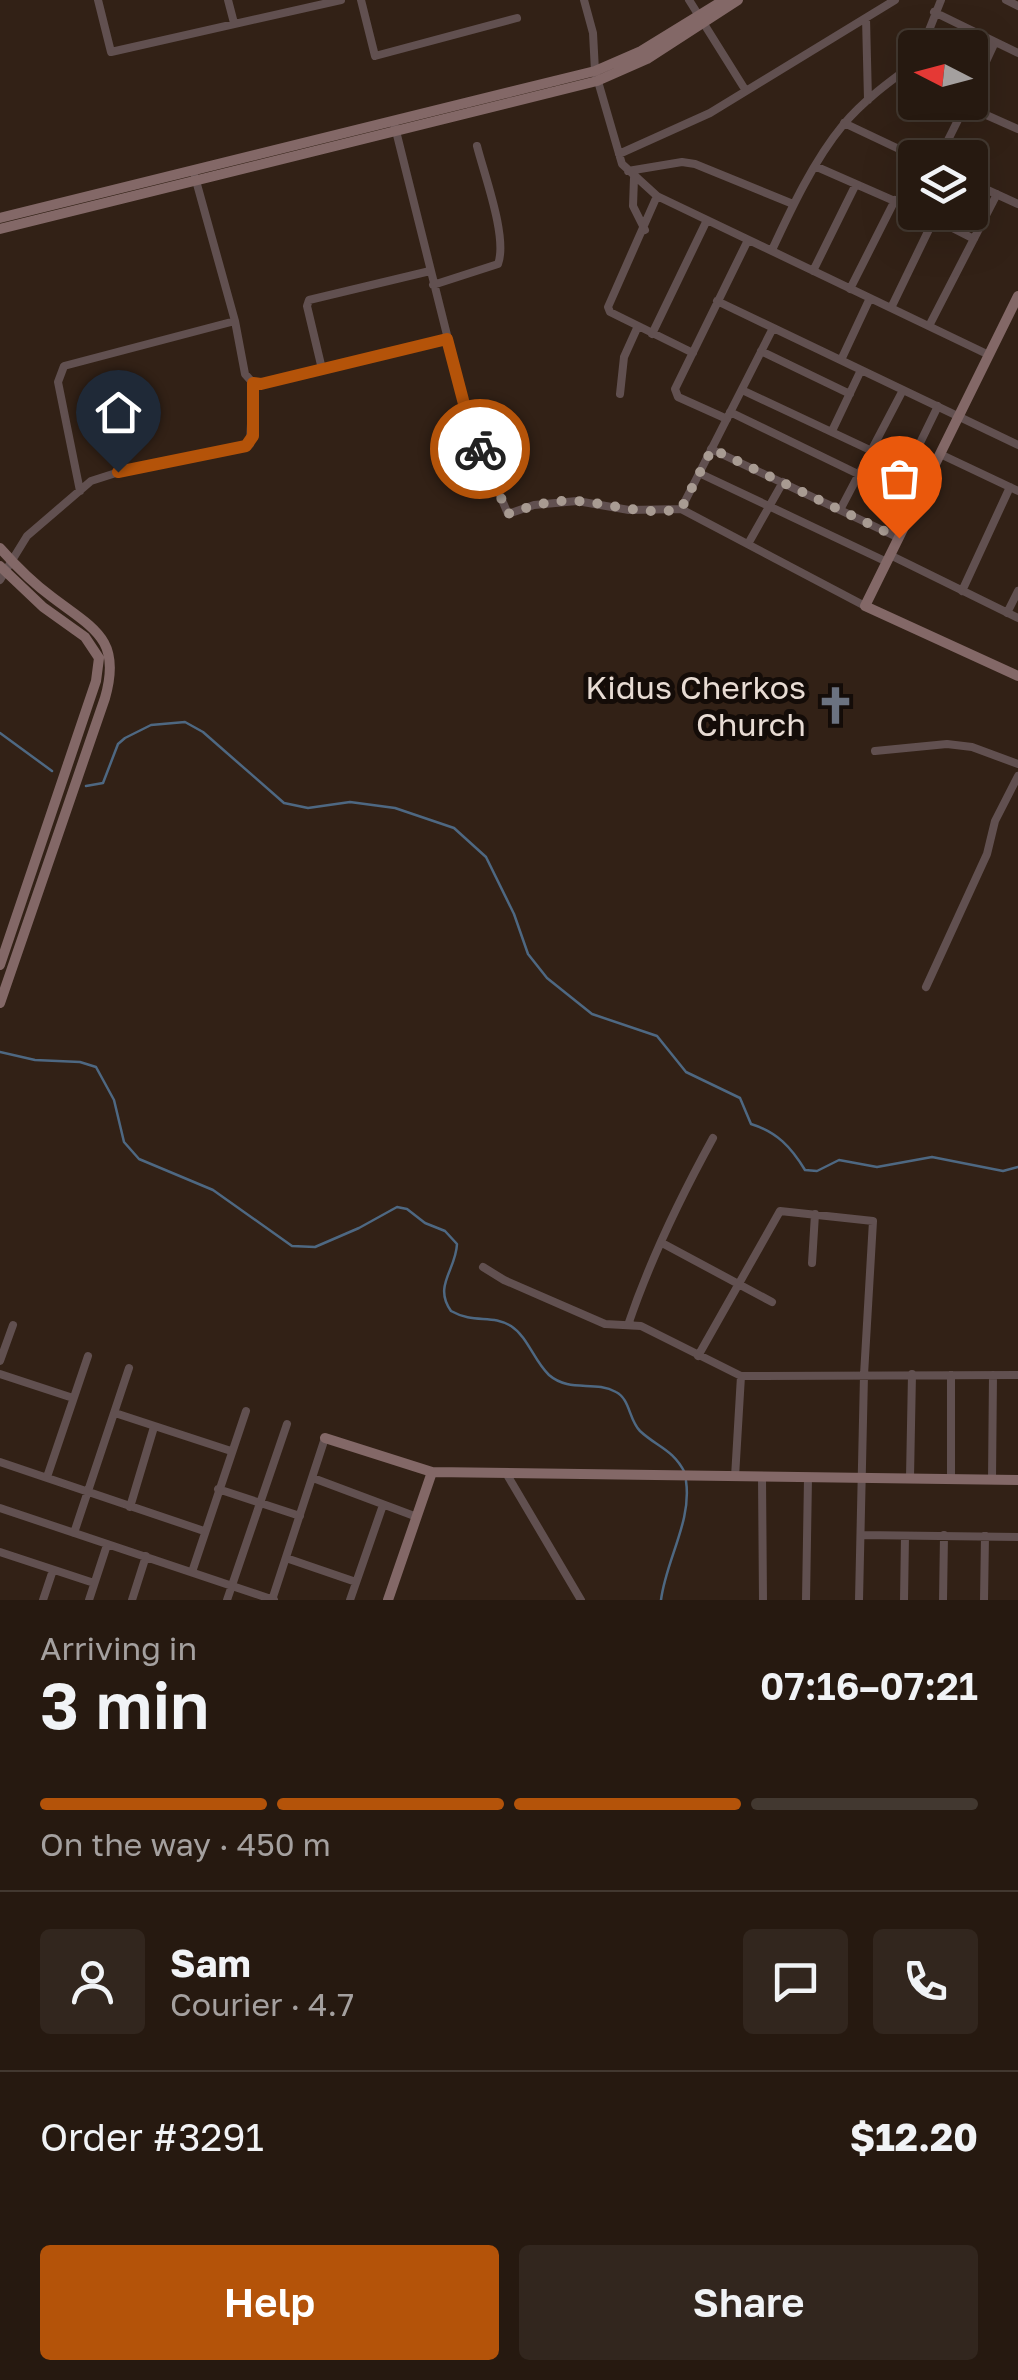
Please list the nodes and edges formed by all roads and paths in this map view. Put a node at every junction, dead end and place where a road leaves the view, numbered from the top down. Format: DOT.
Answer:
graph roads {
  1 [pos="98,0"];
  2 [pos="228,0"];
  3 [pos="341,0"];
  4 [pos="361,0"];
  5 [pos="584,0"];
  6 [pos="688,0"];
  7 [pos="724,0"];
  8 [pos="738,0"];
  9 [pos="896,0"];
  10 [pos="940,0"];
  11 [pos="1006,0"];
  12 [pos="1018,6"];
  13 [pos="934,12"];
  14 [pos="517,18"];
  15 [pos="866,18"];
  16 [pos="700,20"];
  17 [pos="234,23"];
  18 [pos="928,30"];
  19 [pos="995,42"];
  20 [pos="1018,52"];
  21 [pos="988,57"];
  22 [pos="596,76"];
  23 [pos="898,76"];
  24 [pos="746,91"];
  25 [pos="868,100"];
  26 [pos="988,112"];
  27 [pos="844,123"];
  28 [pos="395,128"];
  29 [pos="1018,129"];
  30 [pos="477,146"];
  31 [pos="898,149"];
  32 [pos="618,154"];
  33 [pos="817,166"];
  34 [pos="194,174"];
  35 [pos="631,174"];
  36 [pos="856,184"];
  37 [pos="988,190"];
  38 [pos="997,194"];
  39 [pos="657,196"];
  40 [pos="895,200"];
  41 [pos="898,201"];
  42 [pos="74,204"];
  43 [pos="793,204"];
  44 [pos="1018,204"];
  45 [pos="0,218"];
  46 [pos="706,220"];
  47 [pos="0,229"];
  48 [pos="645,230"];
  49 [pos="929,230"];
  50 [pos="956,230"];
  51 [pos="974,239"];
  52 [pos="748,240"];
  53 [pos="772,250"];
  54 [pos="430,271"];
  55 [pos="813,271"];
  56 [pos="432,285"];
  57 [pos="850,289"];
  58 [pos="1018,296"];
  59 [pos="870,298"];
  60 [pos="718,301"];
  61 [pos="890,308"];
  62 [pos="235,320"];
  63 [pos="638,326"];
  64 [pos="929,326"];
  65 [pos="773,328"];
  66 [pos="652,334"];
  67 [pos="447,339"];
  68 [pos="761,351"];
  69 [pos="693,353"];
  70 [pos="989,355"];
  71 [pos="841,360"];
  72 [pos="322,369"];
  73 [pos="862,370"];
  74 [pos="253,383"];
  75 [pos="742,390"];
  76 [pos="903,390"];
  77 [pos="620,394"];
  78 [pos="850,394"];
  79 [pos="938,406"];
  80 [pos="728,416"];
  81 [pos="959,416"];
  82 [pos="832,431"];
  83 [pos="1018,444"];
  84 [pos="712,449"];
  85 [pos="870,450"];
  86 [pos="940,454"];
  87 [pos="865,462"];
  88 [pos="699,473"];
  89 [pos="858,474"];
  90 [pos="902,480"];
  91 [pos="782,482"];
  92 [pos="923,489"];
  93 [pos="1014,489"];
  94 [pos="80,491"];
  95 [pos="768,506"];
  96 [pos="681,509"];
  97 [pos="840,510"];
  98 [pos="899,538"];
  99 [pos="748,544"];
  100 [pos="0,548"];
  101 [pos="888,559"];
  102 [pos="4,569"];
  103 [pos="962,591"];
  104 [pos="1018,591"];
  105 [pos="865,606"];
  106 [pos="1007,613"];
  107 [pos="1018,618"];
  108 [pos="1018,676"];
  109 [pos="875,751"];
  110 [pos="1018,764"];
  111 [pos="1018,776"];
  112 [pos="4,968"];
  113 [pos="926,987"];
  114 [pos="0,1002"];
  115 [pos="713,1138"];
  116 [pos="814,1214"];
  117 [pos="662,1243"];
  118 [pos="812,1263"];
  119 [pos="484,1267"];
  120 [pos="738,1284"];
  121 [pos="772,1302"];
  122 [pos="628,1324"];
  123 [pos="14,1325"];
  124 [pos="88,1356"];
  125 [pos="698,1356"];
  126 [pos="0,1361"];
  127 [pos="129,1368"];
  128 [pos="0,1374"];
  129 [pos="912,1374"];
  130 [pos="864,1375"];
  131 [pos="951,1375"];
  132 [pos="1018,1375"];
  133 [pos="741,1376"];
  134 [pos="993,1376"];
  135 [pos="73,1398"];
  136 [pos="246,1411"];
  137 [pos="115,1414"];
  138 [pos="287,1424"];
  139 [pos="154,1427"];
  140 [pos="325,1438"];
  141 [pos="231,1451"];
  142 [pos="0,1462"];
  143 [pos="432,1472"];
  144 [pos="506,1473"];
  145 [pos="47,1477"];
  146 [pos="736,1477"];
  147 [pos="862,1477"];
  148 [pos="910,1477"];
  149 [pos="313,1478"];
  150 [pos="762,1478"];
  151 [pos="808,1478"];
  152 [pos="951,1478"];
  153 [pos="992,1479"];
  154 [pos="1018,1480"];
  155 [pos="218,1490"];
  156 [pos="88,1492"];
  157 [pos="259,1503"];
  158 [pos="382,1505"];
  159 [pos="130,1507"];
  160 [pos="0,1508"];
  161 [pos="300,1516"];
  162 [pos="417,1517"];
  163 [pos="204,1531"];
  164 [pos="74,1534"];
  165 [pos="861,1534"];
  166 [pos="944,1535"];
  167 [pos="904,1536"];
  168 [pos="985,1536"];
  169 [pos="1018,1537"];
  170 [pos="107,1544"];
  171 [pos="0,1552"];
  172 [pos="146,1556"];
  173 [pos="286,1558"];
  174 [pos="53,1570"];
  175 [pos="192,1572"];
  176 [pos="356,1582"];
  177 [pos="94,1583"];
  178 [pos="232,1587"];
  179 [pos="42,1600"];
  180 [pos="88,1600"];
  181 [pos="134,1600"];
  182 [pos="227,1600"];
  183 [pos="272,1600"];
  184 [pos="350,1600"];
  185 [pos="388,1600"];
  186 [pos="581,1600"];
  187 [pos="762,1600"];
  188 [pos="806,1600"];
  189 [pos="860,1600"];
  190 [pos="904,1600"];
  191 [pos="943,1600"];
  192 [pos="984,1600"];
  1 -- 17 [label="street"];
  2 -- 17 [label="street"];
  3 -- 17 [label="street"];
  4 -- 14 [label="street"];
  5 -- 22 [label="street"];
  6 -- 16 [label="street"];
  7 -- 16 [label="street"];
  8 -- 16 [label="street"];
  9 -- 15 [label="street"];
  10 -- 13 [label="street"];
  11 -- 12 [label="street"];
  13 -- 18 [label="street"];
  13 -- 19 [label="street"];
  15 -- 24 [label="street"];
  15 -- 25 [label="street"];
  16 -- 22 [label="street"];
  16 -- 24 [label="street"];
  19 -- 20 [label="street"];
  19 -- 21 [label="street"];
  22 -- 28 [label="street"];
  22 -- 32 [label="street"];
  23 -- 25 [label="street"];
  24 -- 32 [label="street"];
  25 -- 27 [label="street"];
  26 -- 29 [label="street"];
  27 -- 31 [label="street"];
  27 -- 33 [label="street"];
  28 -- 34 [label="street"];
  28 -- 54 [label="street"];
  30 -- 56 [label="street"];
  32 -- 35 [label="street"];
  33 -- 36 [label="street"];
  33 -- 43 [label="street"];
  34 -- 42 [label="street"];
  34 -- 62 [label="street"];
  35 -- 39 [label="street"];
  35 -- 43 [label="street"];
  35 -- 48 [label="street"];
  36 -- 40 [label="street"];
  36 -- 55 [label="street"];
  37 -- 38 [label="street"];
  38 -- 44 [label="street"];
  38 -- 51 [label="street"];
  39 -- 46 [label="street"];
  39 -- 48 [label="street"];
  40 -- 41 [label="street"];
  40 -- 57 [label="street"];
  42 -- 45 [label="street"];
  42 -- 47 [label="street"];
  43 -- 53 [label="street"];
  46 -- 52 [label="street"];
  46 -- 66 [label="street"];
  48 -- 63 [label="street"];
  49 -- 61 [label="street"];
  50 -- 51 [label="street"];
  51 -- 64 [label="street"];
  52 -- 53 [label="street"];
  52 -- 60 [label="street"];
  53 -- 55 [label="street"];
  54 -- 56 [label="street"];
  54 -- 72 [label="street"];
  55 -- 57 [label="street"];
  56 -- 67 [label="street"];
  57 -- 59 [label="street"];
  58 -- 70 [label="street"];
  59 -- 61 [label="street"];
  59 -- 71 [label="street"];
  60 -- 65 [label="street"];
  60 -- 69 [label="street"];
  61 -- 64 [label="street"];
  62 -- 74 [label="street"];
  62 -- 94 [label="street"];
  63 -- 66 [label="street"];
  63 -- 77 [label="street"];
  64 -- 70 [label="street"];
  65 -- 68 [label="street"];
  65 -- 71 [label="street"];
  66 -- 69 [label="street"];
  67 -- 72 [label="street"];
  67 -- 96 [label="street"];
  68 -- 75 [label="street"];
  68 -- 78 [label="street"];
  69 -- 80 [label="street"];
  70 -- 81 [label="street"];
  71 -- 73 [label="street"];
  72 -- 74 [label="street"];
  73 -- 76 [label="street"];
  73 -- 78 [label="street"];
  74 -- 94 [label="street"];
  75 -- 80 [label="street"];
  75 -- 82 [label="street"];
  76 -- 79 [label="street"];
  76 -- 85 [label="street"];
  78 -- 82 [label="street"];
  79 -- 81 [label="street"];
  79 -- 90 [label="street"];
  80 -- 84 [label="street"];
  80 -- 89 [label="street"];
  81 -- 83 [label="street"];
  81 -- 86 [label="street"];
  82 -- 85 [label="street"];
  84 -- 88 [label="street"];
  84 -- 91 [label="street"];
  85 -- 87 [label="street"];
  86 -- 92 [label="street"];
  86 -- 93 [label="street"];
  87 -- 89 [label="street"];
  87 -- 90 [label="street"];
  88 -- 95 [label="street"];
  88 -- 96 [label="street"];
  89 -- 97 [label="street"];
  90 -- 92 [label="street"];
  91 -- 95 [label="street"];
  91 -- 97 [label="street"];
  92 -- 98 [label="street"];
  93 -- 103 [label="street"];
  94 -- 102 [label="street"];
  95 -- 99 [label="street"];
  95 -- 101 [label="street"];
  96 -- 99 [label="street"];
  97 -- 98 [label="street"];
  98 -- 101 [label="street"];
  99 -- 105 [label="street"];
  100 -- 102 [label="street"];
  101 -- 103 [label="street"];
  101 -- 105 [label="street"];
  102 -- 112 [label="street"];
  103 -- 106 [label="street"];
  104 -- 106 [label="street"];
  105 -- 108 [label="street"];
  106 -- 107 [label="street"];
  109 -- 110 [label="street"];
  111 -- 113 [label="street"];
  112 -- 114 [label="street"];
  115 -- 117 [label="street"];
  116 -- 118 [label="street"];
  116 -- 120 [label="street"];
  116 -- 130 [label="street"];
  117 -- 120 [label="street"];
  117 -- 122 [label="street"];
  119 -- 122 [label="street"];
  120 -- 121 [label="street"];
  120 -- 125 [label="street"];
  122 -- 125 [label="street"];
  123 -- 126 [label="street"];
  124 -- 135 [label="street"];
  125 -- 133 [label="street"];
  127 -- 137 [label="street"];
  128 -- 135 [label="street"];
  129 -- 130 [label="street"];
  129 -- 131 [label="street"];
  129 -- 148 [label="street"];
  130 -- 133 [label="street"];
  130 -- 147 [label="street"];
  131 -- 134 [label="street"];
  131 -- 152 [label="street"];
  132 -- 134 [label="street"];
  133 -- 146 [label="street"];
  134 -- 153 [label="street"];
  135 -- 145 [label="street"];
  136 -- 141 [label="street"];
  137 -- 139 [label="street"];
  137 -- 156 [label="street"];
  138 -- 157 [label="street"];
  139 -- 141 [label="street"];
  139 -- 159 [label="street"];
  140 -- 143 [label="street"];
  140 -- 149 [label="street"];
  141 -- 155 [label="street"];
  142 -- 145 [label="street"];
  143 -- 144 [label="street"];
  143 -- 162 [label="street"];
  144 -- 146 [label="street"];
  144 -- 186 [label="street"];
  145 -- 156 [label="street"];
  146 -- 150 [label="street"];
  147 -- 148 [label="street"];
  147 -- 151 [label="street"];
  147 -- 165 [label="street"];
  148 -- 152 [label="street"];
  149 -- 158 [label="street"];
  149 -- 161 [label="street"];
  150 -- 151 [label="street"];
  150 -- 187 [label="street"];
  151 -- 188 [label="street"];
  152 -- 153 [label="street"];
  153 -- 154 [label="street"];
  155 -- 157 [label="street"];
  155 -- 163 [label="street"];
  156 -- 159 [label="street"];
  156 -- 164 [label="street"];
  157 -- 161 [label="street"];
  157 -- 178 [label="street"];
  158 -- 162 [label="street"];
  158 -- 176 [label="street"];
  159 -- 163 [label="street"];
  160 -- 164 [label="street"];
  161 -- 173 [label="street"];
  162 -- 185 [label="street"];
  163 -- 175 [label="street"];
  164 -- 170 [label="street"];
  165 -- 167 [label="street"];
  165 -- 189 [label="street"];
  166 -- 167 [label="street"];
  166 -- 168 [label="street"];
  166 -- 191 [label="street"];
  167 -- 190 [label="street"];
  168 -- 169 [label="street"];
  168 -- 192 [label="street"];
  170 -- 172 [label="street"];
  170 -- 177 [label="street"];
  171 -- 174 [label="street"];
  172 -- 175 [label="street"];
  172 -- 181 [label="street"];
  173 -- 176 [label="street"];
  173 -- 183 [label="street"];
  174 -- 177 [label="street"];
  174 -- 179 [label="street"];
  175 -- 178 [label="street"];
  176 -- 184 [label="street"];
  177 -- 180 [label="street"];
  178 -- 182 [label="street"];
  178 -- 183 [label="street"];
}
